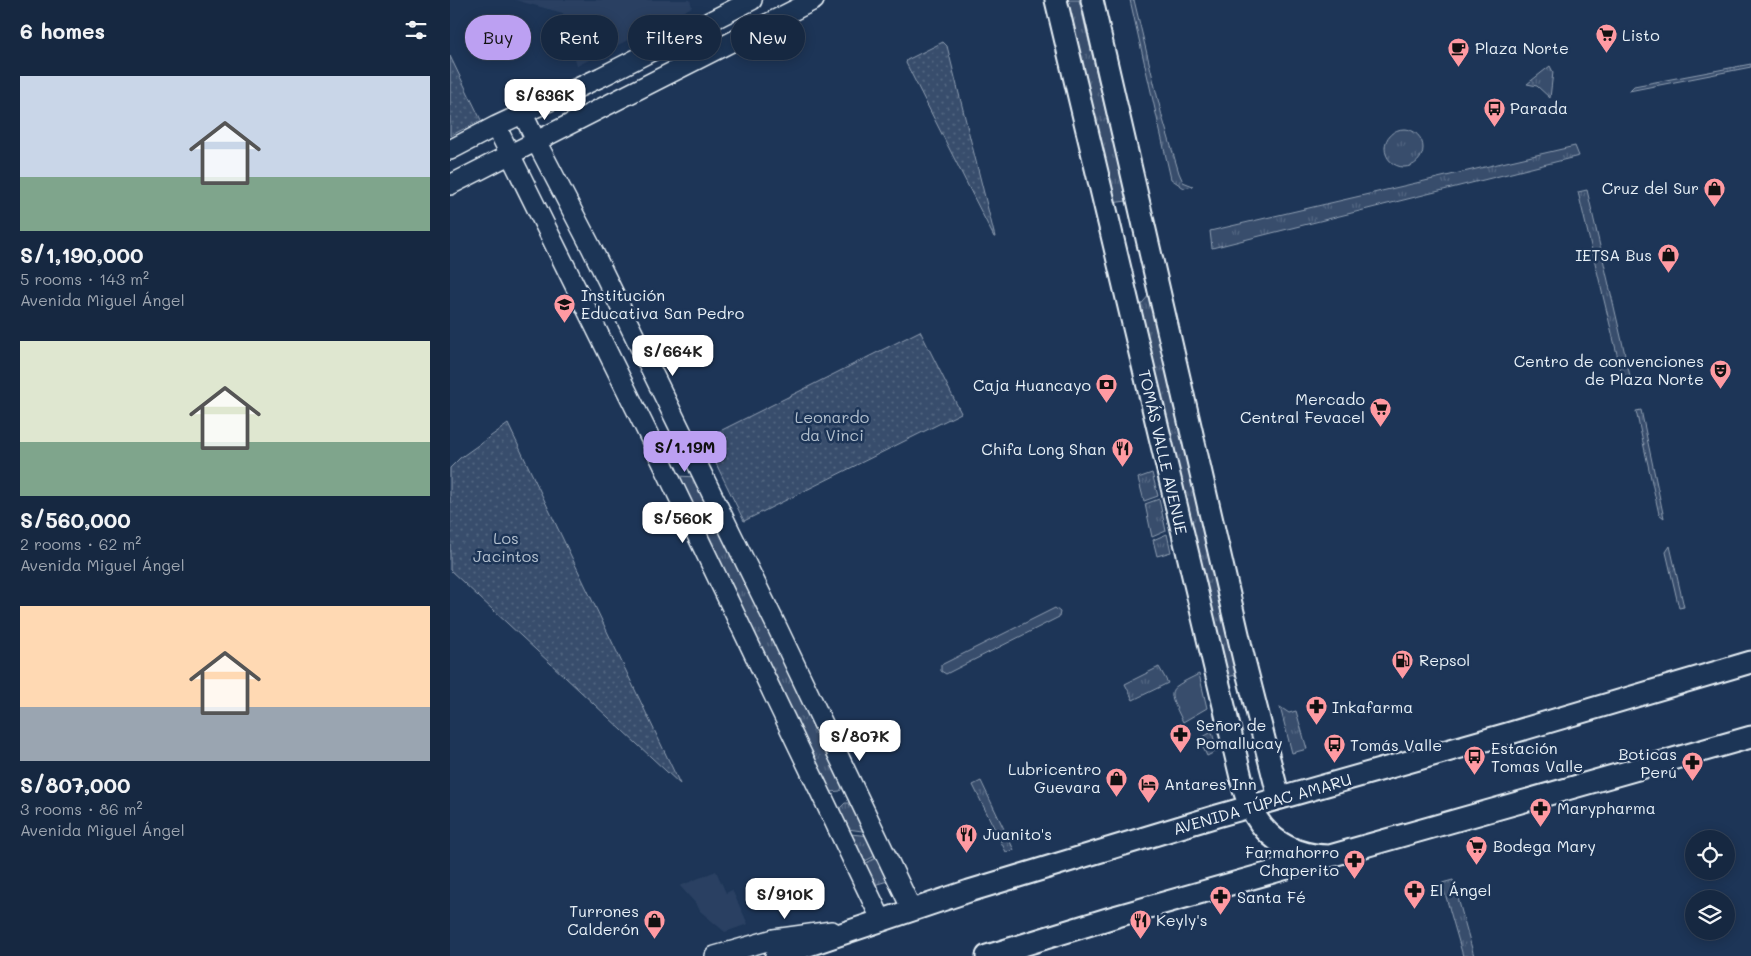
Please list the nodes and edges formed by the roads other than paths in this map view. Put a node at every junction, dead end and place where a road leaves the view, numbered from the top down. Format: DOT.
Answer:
graph roads {
  1 [pos="752,0"];
  2 [pos="814,0"];
  3 [pos="1056,0"];
  4 [pos="1092,0"];
  5 [pos="721,16"];
  6 [pos="634,60"];
  7 [pos="639,60"];
  8 [pos="692,62"];
  9 [pos="601,77"];
  10 [pos="651,82"];
  11 [pos="613,102"];
  12 [pos="523,114"];
  13 [pos="496,126"];
  14 [pos="536,141"];
  15 [pos="450,150"];
  16 [pos="510,154"];
  17 [pos="450,185"];
  18 [pos="691,451"];
  19 [pos="664,465"];
  20 [pos="1751,662"];
  21 [pos="1248,675"];
  22 [pos="1218,682"];
  23 [pos="1751,738"];
  24 [pos="1278,798"];
  25 [pos="1250,806"];
  26 [pos="1328,856"];
  27 [pos="912,910"];
  28 [pos="873,924"];
  29 [pos="991,955"];
  30 [pos="715,956"];
  31 [pos="776,956"];
  1 -- 5 [label="street"];
  2 -- 8 [label="street"];
  3 -- 22 [label="main road, TOMÁS VALLE AVENUE"];
  4 -- 21 [label="main road, TOMÁS VALLE AVENUE"];
  6 -- 9 [label="street"];
  7 -- 10 [label="street"];
  8 -- 10 [label="street"];
  9 -- 11 [label="street"];
  9 -- 12 [label="street"];
  10 -- 11 [label="street"];
  11 -- 14 [label="street"];
  12 -- 13 [label="street"];
  12 -- 14 [label="street"];
  13 -- 15 [label="street"];
  13 -- 16 [label="street"];
  14 -- 16 [label="street"];
  14 -- 18 [label="street"];
  16 -- 17 [label="street"];
  16 -- 19 [label="street"];
  18 -- 19 [label="street"];
  18 -- 27 [label="street"];
  19 -- 28 [label="street"];
  20 -- 24 [label="main road, AVENIDA TÚPAC AMARU"];
  21 -- 22 [label="main road"];
  21 -- 24 [label="main road, TOMÁS VALLE AVENUE"];
  22 -- 25 [label="main road, TOMÁS VALLE AVENUE"];
  23 -- 26 [label="main road"];
  24 -- 25 [label="main road, AVENIDA TÚPAC AMARU"];
  25 -- 26 [label="main road, TOMÁS VALLE AVENUE"];
  25 -- 27 [label="main road, AVENIDA TÚPAC AMARU"];
  26 -- 29 [label="main road"];
  27 -- 28 [label="main road, AVENIDA TÚPAC AMARU"];
  28 -- 30 [label="street"];
  28 -- 31 [label="main road, AVENIDA TÚPAC AMARU"];
}
